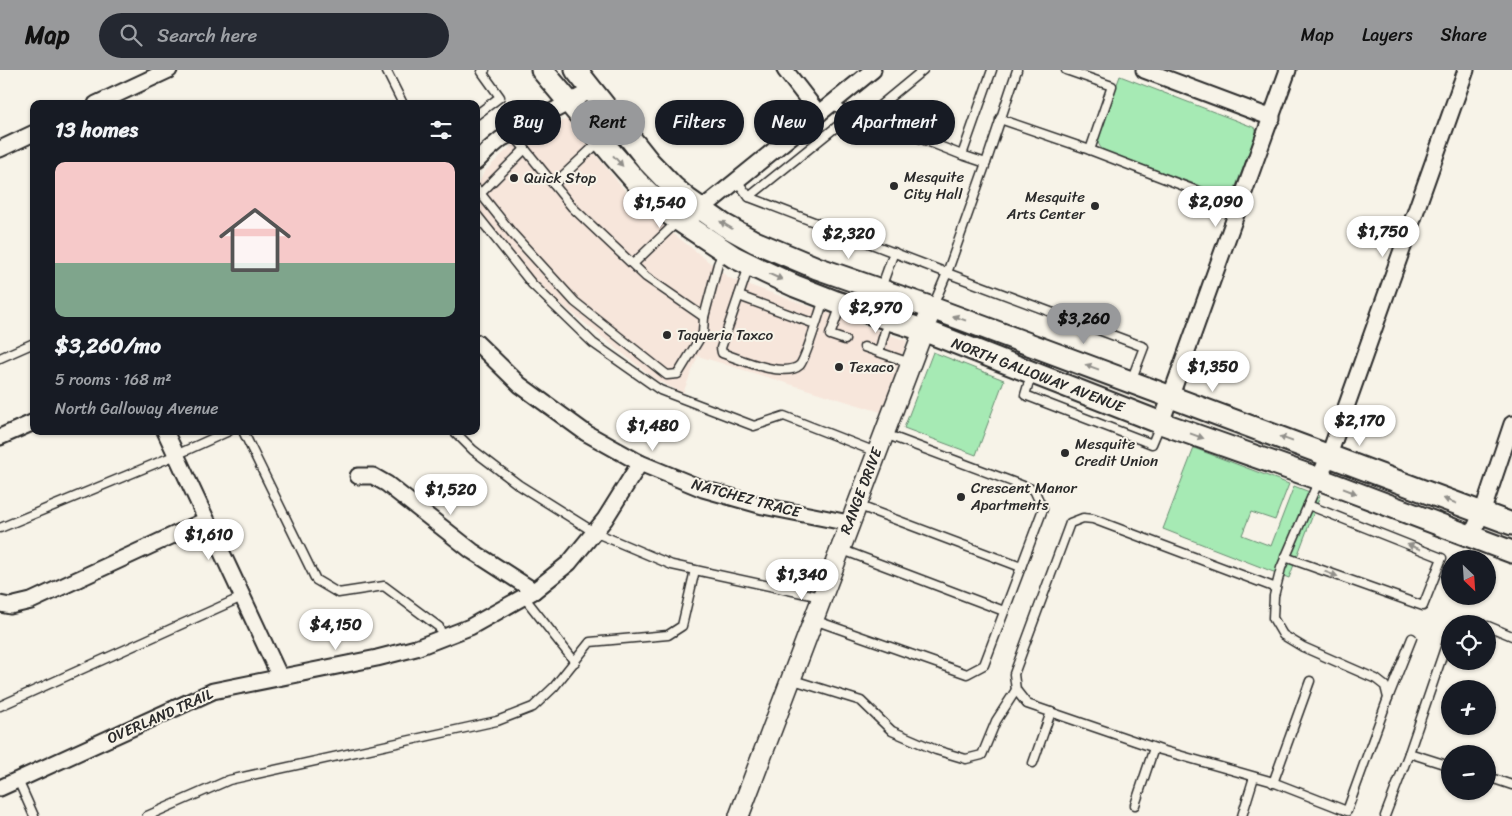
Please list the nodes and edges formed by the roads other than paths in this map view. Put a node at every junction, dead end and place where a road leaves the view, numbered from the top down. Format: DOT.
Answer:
graph roads {
  1 [pos="169,70"];
  2 [pos="386,70"];
  3 [pos="484,70"];
  4 [pos="542,70"];
  5 [pos="576,70"];
  6 [pos="784,70"];
  7 [pos="873,70"];
  8 [pos="923,70"];
  9 [pos="992,70"];
  10 [pos="1017,70"];
  11 [pos="1066,70"];
  12 [pos="1144,70"];
  13 [pos="1288,70"];
  14 [pos="1466,70"];
  15 [pos="148,74"];
  16 [pos="592,90"];
  17 [pos="103,100"];
  18 [pos="402,100"];
  19 [pos="808,100"];
  20 [pos="887,100"];
  21 [pos="568,103"];
  22 [pos="832,104"];
  23 [pos="561,107"];
  24 [pos="571,107"];
  25 [pos="824,110"];
  26 [pos="480,112"];
  27 [pos="1272,118"];
  28 [pos="1000,119"];
  29 [pos="834,129"];
  30 [pos="30,135"];
  31 [pos="495,143"];
  32 [pos="522,145"];
  33 [pos="596,145"];
  34 [pos="604,145"];
  35 [pos="780,145"];
  36 [pos="937,145"];
  37 [pos="0,149"];
  38 [pos="525,149"];
  39 [pos="1090,150"];
  40 [pos="480,155"];
  41 [pos="962,155"];
  42 [pos="986,163"];
  43 [pos="737,180"];
  44 [pos="554,184"];
  45 [pos="480,189"];
  46 [pos="480,191"];
  47 [pos="749,197"];
  48 [pos="1239,207"];
  49 [pos="701,209"];
  50 [pos="480,219"];
  51 [pos="681,222"];
  52 [pos="724,250"];
  53 [pos="894,252"];
  54 [pos="632,264"];
  55 [pos="750,265"];
  56 [pos="947,273"];
  57 [pos="881,290"];
  58 [pos="739,296"];
  59 [pos="833,300"];
  60 [pos="932,308"];
  61 [pos="704,317"];
  62 [pos="888,319"];
  63 [pos="815,324"];
  64 [pos="923,330"];
  65 [pos="845,340"];
  66 [pos="30,345"];
  67 [pos="480,346"];
  68 [pos="864,347"];
  69 [pos="879,352"];
  70 [pos="0,358"];
  71 [pos="910,363"];
  72 [pos="1130,381"];
  73 [pos="1171,396"];
  74 [pos="1161,423"];
  75 [pos="30,424"];
  76 [pos="1512,424"];
  77 [pos="883,434"];
  78 [pos="167,435"];
  79 [pos="220,435"];
  80 [pos="245,435"];
  81 [pos="458,435"];
  82 [pos="0,437"];
  83 [pos="876,452"];
  84 [pos="176,455"];
  85 [pos="1329,455"];
  86 [pos="640,463"];
  87 [pos="358,476"];
  88 [pos="1319,479"];
  89 [pos="856,505"];
  90 [pos="1308,505"];
  91 [pos="1482,513"];
  92 [pos="206,520"];
  93 [pos="849,523"];
  94 [pos="1512,524"];
  95 [pos="0,528"];
  96 [pos="594,532"];
  97 [pos="1471,536"];
  98 [pos="839,548"];
  99 [pos="1512,552"];
  100 [pos="1285,557"];
  101 [pos="1021,567"];
  102 [pos="695,570"];
  103 [pos="1276,588"];
  104 [pos="529,594"];
  105 [pos="242,597"];
  106 [pos="821,597"];
  107 [pos="0,604"];
  108 [pos="1004,611"];
  109 [pos="813,620"];
  110 [pos="1496,629"];
  111 [pos="1512,636"];
  112 [pos="443,638"];
  113 [pos="1412,638"];
  114 [pos="1441,659"];
  115 [pos="574,662"];
  116 [pos="280,677"];
  117 [pos="790,679"];
  118 [pos="1310,680"];
  119 [pos="1016,690"];
  120 [pos="1388,698"];
  121 [pos="0,706"];
  122 [pos="1051,712"];
  123 [pos="1154,748"];
  124 [pos="1409,753"];
  125 [pos="1033,763"];
  126 [pos="1441,763"];
  127 [pos="1254,776"];
  128 [pos="18,780"];
  129 [pos="1496,780"];
  130 [pos="1273,783"];
  131 [pos="1512,785"];
  132 [pos="0,788"];
  133 [pos="1135,804"];
  134 [pos="34,816"];
  135 [pos="146,816"];
  136 [pos="739,816"];
  137 [pos="1242,816"];
  138 [pos="1385,816"];
  1 -- 15 [label="street"];
  2 -- 18 [label="lane"];
  3 -- 26 [label="lane"];
  4 -- 21 [label="main road, NORTH GALLOWAY AVENUE"];
  5 -- 16 [label="main road, NORTH GALLOWAY AVENUE"];
  6 -- 19 [label="street"];
  7 -- 22 [label="street"];
  8 -- 20 [label="lane"];
  9 -- 41 [label="lane"];
  10 -- 28 [label="lane"];
  11 -- 39 [label="lane"];
  12 -- 27 [label="street"];
  13 -- 27 [label="street"];
  14 -- 85 [label="street"];
  15 -- 17 [label="street"];
  16 -- 21 [label="street"];
  16 -- 49 [label="main road, NORTH GALLOWAY AVENUE"];
  21 -- 23 [label="street"];
  21 -- 24 [label="main road, NORTH GALLOWAY AVENUE"];
  22 -- 25 [label="street"];
  27 -- 48 [label="street"];
  28 -- 39 [label="lane"];
  28 -- 42 [label="lane"];
  29 -- 47 [label="lane"];
  30 -- 37 [label="street"];
  31 -- 40 [label="street"];
  32 -- 38 [label="lane"];
  33 -- 44 [label="lane"];
  34 -- 51 [label="main road, NORTH GALLOWAY AVENUE, one-way"];
  35 -- 43 [label="street"];
  36 -- 41 [label="lane"];
  38 -- 44 [label="lane"];
  38 -- 45 [label="lane"];
  39 -- 48 [label="lane"];
  41 -- 42 [label="lane"];
  42 -- 56 [label="lane"];
  43 -- 47 [label="lane"];
  43 -- 49 [label="street"];
  44 -- 54 [label="lane"];
  46 -- 61 [label="lane"];
  47 -- 53 [label="lane"];
  48 -- 73 [label="street"];
  49 -- 51 [label="street"];
  57 -- 49 [label="main road, NORTH GALLOWAY AVENUE, one-way"];
  50 -- 83 [label="lane"];
  51 -- 52 [label="main road, NORTH GALLOWAY AVENUE"];
  51 -- 54 [label="lane"];
  52 -- 55 [label="main road, NORTH GALLOWAY AVENUE"];
  52 -- 61 [label="lane"];
  53 -- 56 [label="lane"];
  53 -- 57 [label="lane"];
  54 -- 61 [label="lane"];
  55 -- 58 [label="lane"];
  55 -- 59 [label="main road, NORTH GALLOWAY AVENUE, one-way"];
  56 -- 60 [label="lane"];
  56 -- 72 [label="lane"];
  57 -- 60 [label="main road, NORTH GALLOWAY AVENUE"];
  58 -- 63 [label="lane"];
  58 -- 63 [label="lane"];
  59 -- 62 [label="main road, NORTH GALLOWAY AVENUE"];
  59 -- 63 [label="lane"];
  59 -- 65 [label="lane"];
  60 -- 64 [label="street, RANGE DRIVE"];
  72 -- 60 [label="main road, NORTH GALLOWAY AVENUE, one-way"];
  62 -- 64 [label="main road, NORTH GALLOWAY AVENUE"];
  62 -- 69 [label="lane"];
  64 -- 71 [label="street, RANGE DRIVE"];
  64 -- 74 [label="main road, NORTH GALLOWAY AVENUE"];
  66 -- 70 [label="lane"];
  67 -- 86 [label="street, NATCHEZ TRACE"];
  68 -- 69 [label="lane"];
  69 -- 71 [label="lane"];
  71 -- 77 [label="street, RANGE DRIVE"];
  72 -- 73 [label="main road, NORTH GALLOWAY AVENUE"];
  73 -- 74 [label="street"];
  85 -- 73 [label="main road, NORTH GALLOWAY AVENUE, one-way"];
  74 -- 88 [label="main road, NORTH GALLOWAY AVENUE, one-way"];
  75 -- 82 [label="street"];
  76 -- 91 [label="street"];
  77 -- 83 [label="street, RANGE DRIVE"];
  77 -- 101 [label="lane"];
  78 -- 84 [label="street"];
  79 -- 84 [label="lane"];
  80 -- 112 [label="lane"];
  81 -- 96 [label="lane"];
  83 -- 89 [label="street, RANGE DRIVE"];
  84 -- 92 [label="street"];
  84 -- 95 [label="lane"];
  85 -- 88 [label="street"];
  91 -- 85 [label="main road, NORTH GALLOWAY AVENUE, one-way"];
  86 -- 93 [label="street, NATCHEZ TRACE"];
  86 -- 96 [label="street, OVERLAND TRAIL"];
  87 -- 104 [label="street"];
  88 -- 90 [label="lane"];
  88 -- 97 [label="main road, NORTH GALLOWAY AVENUE, one-way"];
  89 -- 93 [label="street, RANGE DRIVE"];
  89 -- 101 [label="lane"];
  90 -- 100 [label="lane"];
  100 -- 90 [label="lane, one-way"];
  91 -- 94 [label="main road, NORTH GALLOWAY AVENUE"];
  91 -- 97 [label="street"];
  92 -- 105 [label="street"];
  92 -- 107 [label="street"];
  93 -- 98 [label="street, RANGE DRIVE"];
  96 -- 102 [label="lane"];
  96 -- 104 [label="street, OVERLAND TRAIL"];
  97 -- 99 [label="main road, NORTH GALLOWAY AVENUE"];
  98 -- 106 [label="street, RANGE DRIVE"];
  98 -- 108 [label="lane"];
  100 -- 103 [label="lane"];
  101 -- 108 [label="lane"];
  102 -- 106 [label="lane"];
  102 -- 115 [label="lane"];
  103 -- 119 [label="lane"];
  103 -- 120 [label="lane"];
  104 -- 112 [label="street, OVERLAND TRAIL"];
  104 -- 115 [label="lane"];
  105 -- 116 [label="street"];
  105 -- 121 [label="lane"];
  106 -- 109 [label="street, RANGE DRIVE"];
  108 -- 109 [label="lane"];
  109 -- 117 [label="street, RANGE DRIVE"];
  110 -- 111 [label="lane"];
  112 -- 116 [label="street, OVERLAND TRAIL"];
  113 -- 120 [label="lane"];
  114 -- 124 [label="lane"];
  115 -- 135 [label="lane"];
  116 -- 128 [label="street, OVERLAND TRAIL"];
  117 -- 119 [label="lane"];
  117 -- 136 [label="street, RANGE DRIVE"];
  118 -- 130 [label="lane"];
  119 -- 122 [label="lane"];
  120 -- 130 [label="lane"];
  122 -- 123 [label="lane"];
  122 -- 125 [label="lane"];
  123 -- 127 [label="lane"];
  123 -- 133 [label="lane"];
  124 -- 126 [label="lane"];
  124 -- 138 [label="lane"];
  127 -- 130 [label="lane"];
  127 -- 137 [label="lane"];
  128 -- 132 [label="street, OVERLAND TRAIL"];
  128 -- 134 [label="lane"];
  129 -- 131 [label="lane"];
}
